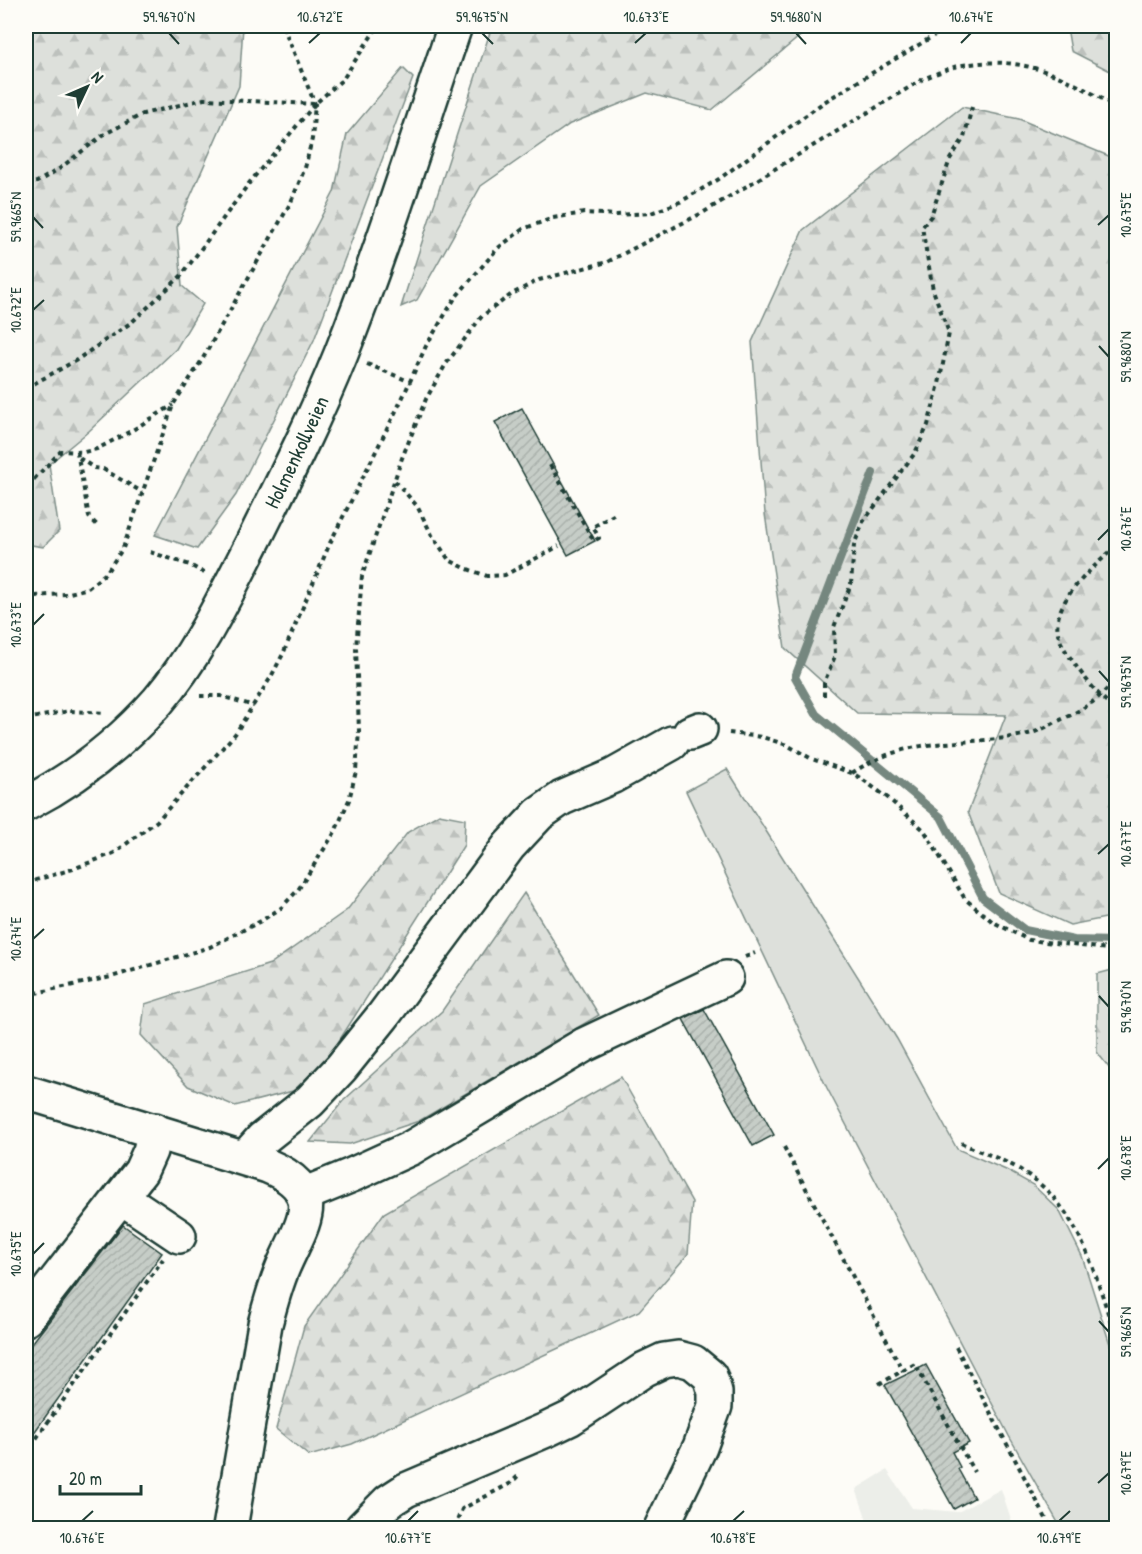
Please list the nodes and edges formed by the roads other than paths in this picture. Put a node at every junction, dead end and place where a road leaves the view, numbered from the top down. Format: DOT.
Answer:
graph roads {
  1 [pos="455,26"];
  2 [pos="687,735"];
  3 [pos="26,804"];
  4 [pos="726,978"];
  5 [pos="26,1092"];
  6 [pos="155,1130"];
  7 [pos="245,1158"];
  8 [pos="303,1194"];
  9 [pos="121,1197"];
  10 [pos="179,1236"];
  11 [pos="26,1319"];
  12 [pos="230,1528"];
  13 [pos="362,1528"];
  14 [pos="661,1528"];
  1 -- 3 [label="main road, Holmenkollveien"];
  2 -- 7 [label="main road"];
  4 -- 8 [label="main road"];
  5 -- 6 [label="main road"];
  6 -- 7 [label="main road"];
  6 -- 9 [label="main road"];
  7 -- 8 [label="main road"];
  8 -- 12 [label="main road"];
  9 -- 10 [label="main road"];
  9 -- 11 [label="main road"];
  13 -- 14 [label="main road"];
}
